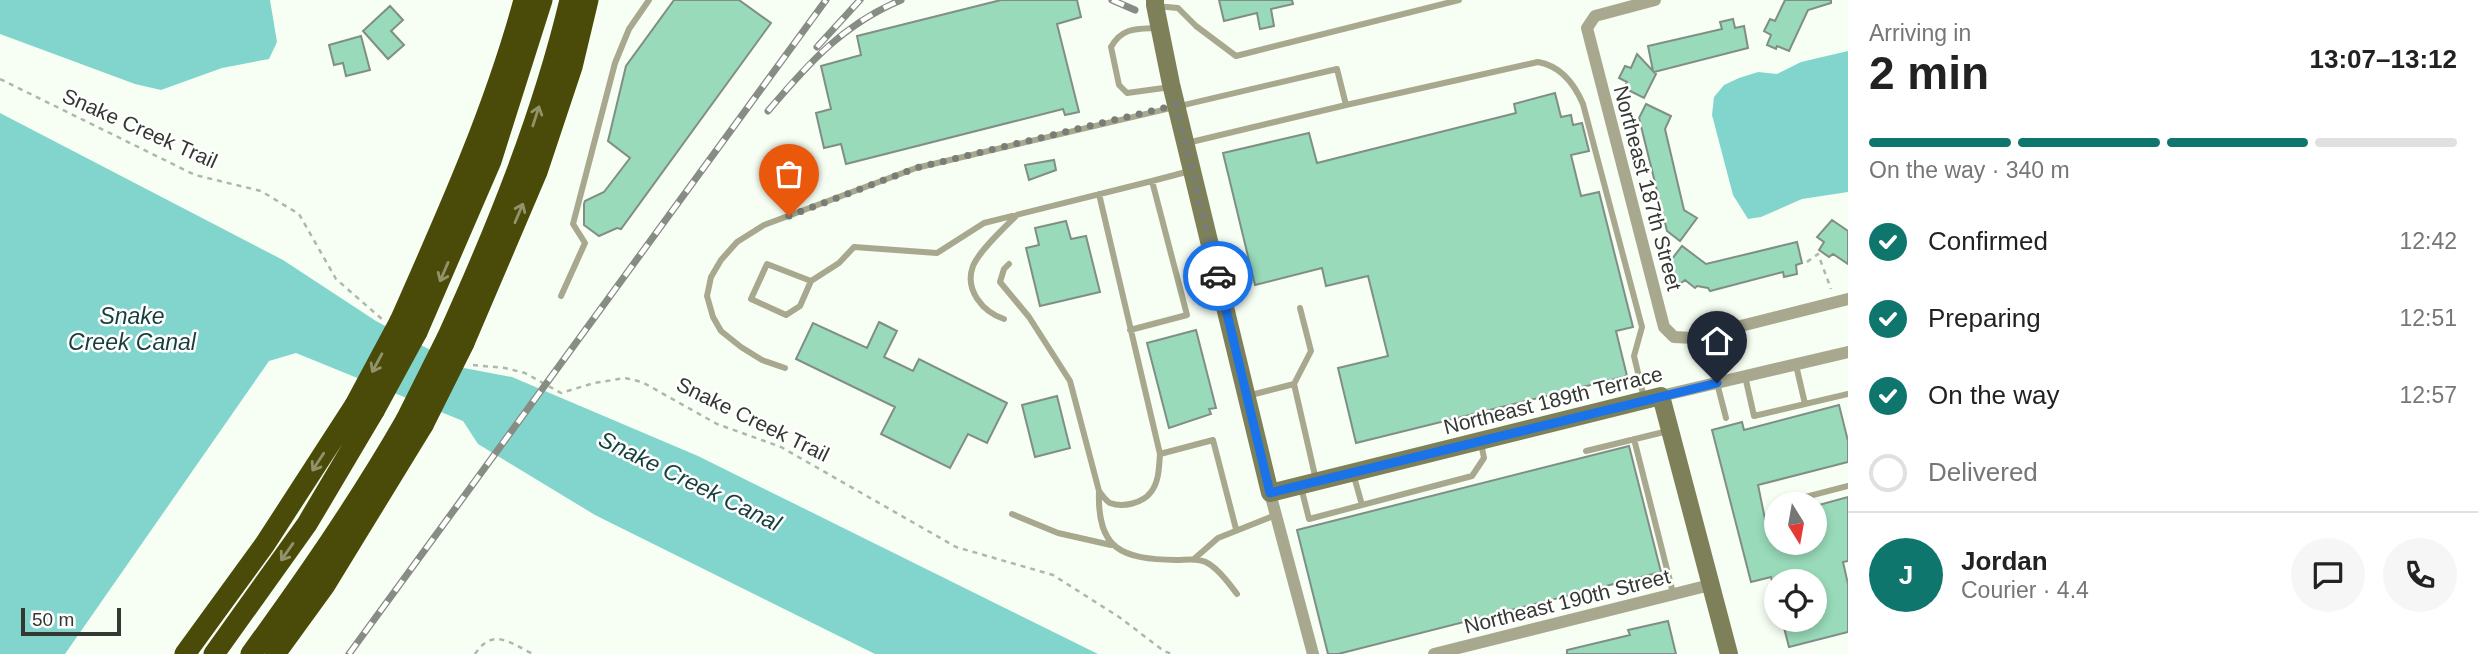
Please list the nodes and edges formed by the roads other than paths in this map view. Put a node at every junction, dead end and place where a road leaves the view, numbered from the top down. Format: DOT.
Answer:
graph roads {
  1 [pos="512,0"];
  2 [pos="524,0"];
  3 [pos="542,0"];
  4 [pos="570,0"];
  5 [pos="588,0"];
  6 [pos="649,0"];
  7 [pos="1459,0"];
  8 [pos="1655,0"];
  9 [pos="1155,3"];
  10 [pos="1159,28"];
  11 [pos="498,83"];
  12 [pos="1171,85"];
  13 [pos="1176,105"];
  14 [pos="1346,105"];
  15 [pos="1185,143"];
  16 [pos="1192,171"];
  17 [pos="1152,181"];
  18 [pos="1099,194"];
  19 [pos="1018,213"];
  20 [pos="1009,264"];
  21 [pos="811,281"];
  22 [pos="561,296"];
  23 [pos="1848,299"];
  24 [pos="1300,307"];
  25 [pos="1004,319"];
  26 [pos="402,326"];
  27 [pos="1130,330"];
  28 [pos="459,348"];
  29 [pos="1847,352"];
  30 [pos="1795,364"];
  31 [pos="785,368"];
  32 [pos="1745,376"];
  33 [pos="1717,383"];
  34 [pos="1294,384"];
  35 [pos="1848,394"];
  36 [pos="1247,396"];
  37 [pos="1653,398"];
  38 [pos="1805,404"];
  39 [pos="365,408"];
  40 [pos="1726,418"];
  41 [pos="414,423"];
  42 [pos="1670,430"];
  43 [pos="1634,439"];
  44 [pos="1481,441"];
  45 [pos="1586,452"];
  46 [pos="1160,454"];
  47 [pos="1353,472"];
  48 [pos="1309,483"];
  49 [pos="1848,486"];
  50 [pos="1098,491"];
  51 [pos="1825,492"];
  52 [pos="1270,493"];
  53 [pos="1362,505"];
  54 [pos="1013,514"];
  55 [pos="1276,515"];
  56 [pos="1237,529"];
  57 [pos="1111,545"];
  58 [pos="1194,559"];
  59 [pos="1710,585"];
  60 [pos="1237,594"];
  61 [pos="1674,594"];
  62 [pos="185,654"];
  63 [pos="214,654"];
  64 [pos="251,654"];
  65 [pos="275,654"];
  66 [pos="1313,654"];
  67 [pos="1433,654"];
  68 [pos="1729,654"];
  1 -- 11 [label="highway"];
  2 -- 11 [label="highway"];
  3 -- 26 [label="highway, one-way"];
  28 -- 4 [label="highway, one-way"];
  28 -- 5 [label="highway, one-way"];
  6 -- 22 [label="lane"];
  7 -- 9 [label="lane"];
  8 -- 23 [label="street, Northeast 187th Street"];
  9 -- 10 [label="street"];
  10 -- 12 [label="street"];
  10 -- 12 [label="lane"];
  11 -- 26 [label="highway"];
  12 -- 13 [label="street"];
  13 -- 14 [label="lane"];
  13 -- 15 [label="street"];
  13 -- 31 [label="lane"];
  14 -- 15 [label="lane"];
  14 -- 37 [label="lane"];
  15 -- 16 [label="street"];
  16 -- 17 [label="lane"];
  16 -- 36 [label="street"];
  17 -- 18 [label="lane"];
  17 -- 27 [label="lane"];
  18 -- 19 [label="lane"];
  18 -- 27 [label="lane"];
  19 -- 21 [label="lane"];
  19 -- 25 [label="lane"];
  20 -- 50 [label="lane"];
  21 -- 21 [label="lane"];
  24 -- 34 [label="lane"];
  26 -- 39 [label="highway, one-way, bridge"];
  27 -- 46 [label="lane"];
  28 -- 41 [label="highway, bridge"];
  29 -- 30 [label="street, Northeast 189th Terrace"];
  30 -- 32 [label="street, Northeast 189th Terrace"];
  30 -- 38 [label="lane"];
  32 -- 33 [label="street, Northeast 189th Terrace"];
  32 -- 38 [label="lane"];
  33 -- 37 [label="street, Northeast 189th Terrace"];
  33 -- 40 [label="lane"];
  34 -- 36 [label="lane"];
  34 -- 48 [label="lane"];
  35 -- 38 [label="lane"];
  36 -- 52 [label="street"];
  37 -- 42 [label="street"];
  37 -- 44 [label="street, Northeast 189th Terrace"];
  39 -- 62 [label="highway, one-way"];
  39 -- 63 [label="highway, one-way"];
  41 -- 64 [label="highway"];
  41 -- 65 [label="highway"];
  42 -- 43 [label="lane"];
  42 -- 59 [label="street"];
  43 -- 45 [label="lane"];
  43 -- 61 [label="lane"];
  44 -- 47 [label="street, Northeast 189th Terrace"];
  44 -- 53 [label="lane"];
  46 -- 50 [label="lane"];
  46 -- 56 [label="lane"];
  47 -- 48 [label="street, Northeast 189th Terrace"];
  47 -- 53 [label="lane"];
  48 -- 52 [label="street, Northeast 189th Terrace"];
  48 -- 53 [label="lane"];
  49 -- 51 [label="lane"];
  50 -- 57 [label="lane"];
  52 -- 55 [label="street"];
  54 -- 57 [label="lane"];
  55 -- 56 [label="lane"];
  55 -- 66 [label="street"];
  56 -- 58 [label="lane"];
  57 -- 58 [label="lane"];
  58 -- 60 [label="lane"];
  59 -- 61 [label="street, Northeast 190th Street"];
  59 -- 68 [label="street"];
  61 -- 67 [label="street, Northeast 190th Street"];
}
